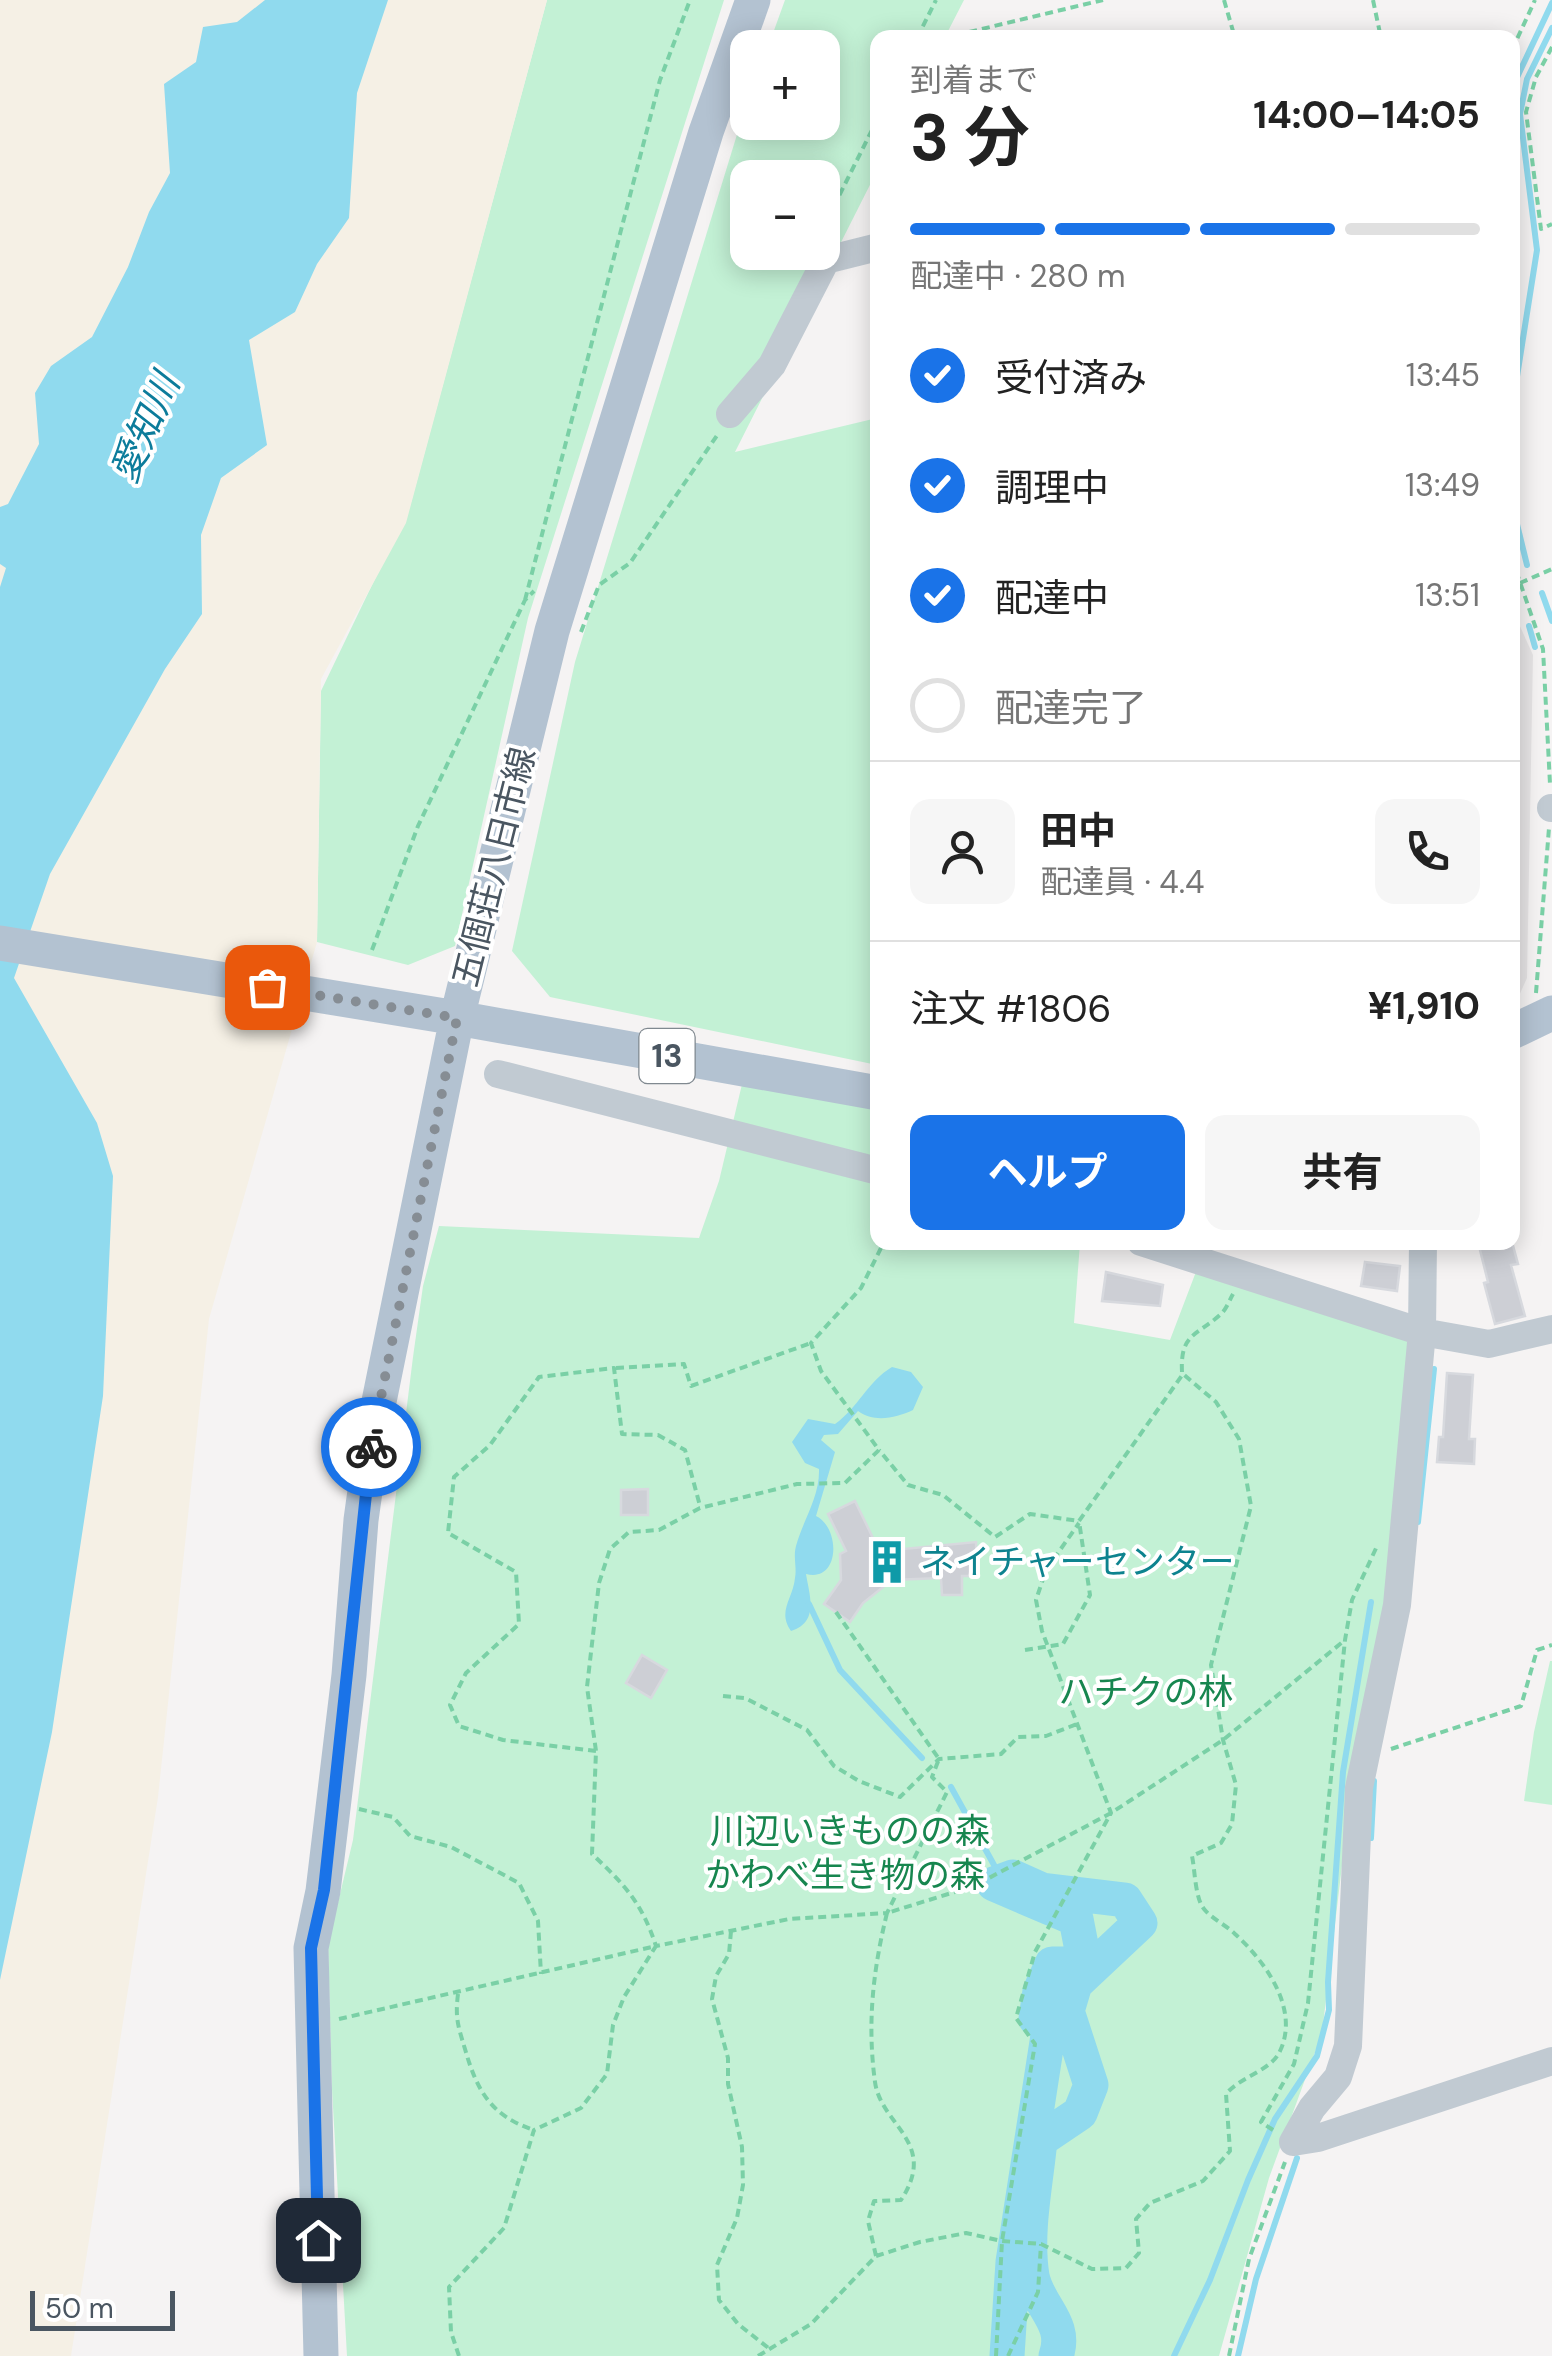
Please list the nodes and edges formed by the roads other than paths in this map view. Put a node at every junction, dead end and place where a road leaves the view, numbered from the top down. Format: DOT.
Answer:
graph roads {
  1 [pos="753,0"];
  2 [pos="870,249"];
  3 [pos="730,414"];
  4 [pos="0,944"];
  5 [pos="1552,1013"];
  6 [pos="457,1018"];
  7 [pos="1520,1028"];
  8 [pos="498,1074"];
  9 [pos="870,1092"];
  10 [pos="870,1170"];
  11 [pos="1164,1250"];
  12 [pos="1423,1250"];
  13 [pos="1412,1329"];
  14 [pos="1552,1329"];
  15 [pos="1552,2061"];
  16 [pos="321,2356"];
  1 -- 6 [label="main road, 五個荘八日市線"];
  2 -- 3 [label="street"];
  4 -- 6 [label="main road, 13"];
  5 -- 7 [label="main road"];
  6 -- 9 [label="main road, 13"];
  6 -- 16 [label="main road, 五個荘八日市線"];
  8 -- 10 [label="street"];
  11 -- 13 [label="street"];
  12 -- 13 [label="street"];
  13 -- 14 [label="street"];
  13 -- 15 [label="street"];
}
